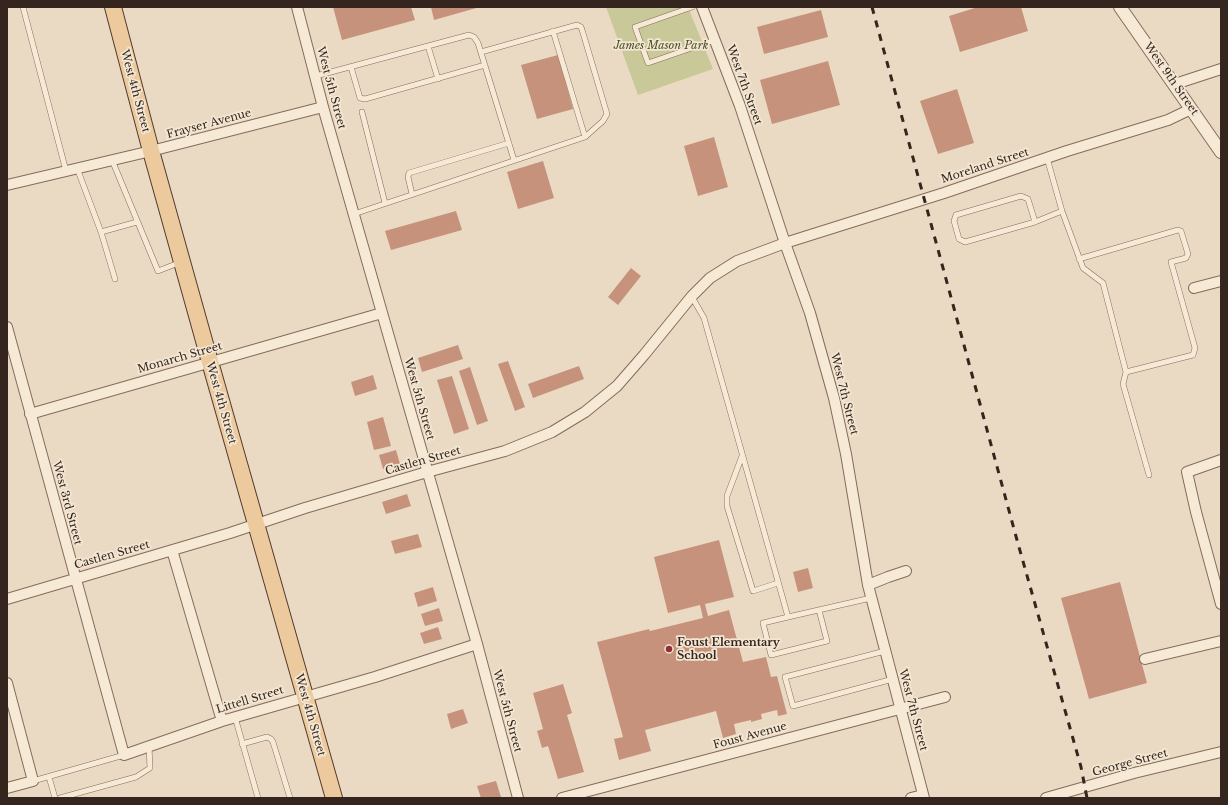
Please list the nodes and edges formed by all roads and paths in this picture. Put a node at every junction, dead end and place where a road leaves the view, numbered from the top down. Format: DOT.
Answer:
graph roads {
  1 [pos="23,7"];
  2 [pos="113,7"];
  3 [pos="298,7"];
  4 [pos="692,7"];
  5 [pos="702,7"];
  6 [pos="1120,7"];
  7 [pos="553,31"];
  8 [pos="714,40"];
  9 [pos="428,46"];
  10 [pos="481,52"];
  11 [pos="484,65"];
  12 [pos="351,67"];
  13 [pos="1221,69"];
  14 [pos="316,76"];
  15 [pos="438,79"];
  16 [pos="1174,84"];
  17 [pos="324,107"];
  18 [pos="1191,109"];
  19 [pos="362,112"];
  20 [pos="585,137"];
  21 [pos="509,143"];
  22 [pos="151,151"];
  23 [pos="1221,152"];
  24 [pos="1047,158"];
  25 [pos="112,160"];
  26 [pos="514,160"];
  27 [pos="77,168"];
  28 [pos="66,171"];
  29 [pos="7,185"];
  30 [pos="412,194"];
  31 [pos="385,203"];
  32 [pos="1062,210"];
  33 [pos="354,214"];
  34 [pos="137,222"];
  35 [pos="1035,222"];
  36 [pos="101,232"];
  37 [pos="784,243"];
  38 [pos="1079,259"];
  39 [pos="182,262"];
  40 [pos="115,279"];
  41 [pos="1221,281"];
  42 [pos="1194,288"];
  43 [pos="692,296"];
  44 [pos="382,313"];
  45 [pos="7,327"];
  46 [pos="210,362"];
  47 [pos="1126,372"];
  48 [pos="30,414"];
  49 [pos="742,455"];
  50 [pos="1221,460"];
  51 [pos="427,472"];
  52 [pos="1149,475"];
  53 [pos="256,523"];
  54 [pos="172,550"];
  55 [pos="906,571"];
  56 [pos="75,578"];
  57 [pos="778,583"];
  58 [pos="868,585"];
  59 [pos="871,598"];
  60 [pos="7,599"];
  61 [pos="1221,604"];
  62 [pos="819,610"];
  63 [pos="788,617"];
  64 [pos="1221,641"];
  65 [pos="477,644"];
  66 [pos="885,651"];
  67 [pos="1145,659"];
  68 [pos="893,679"];
  69 [pos="7,683"];
  70 [pos="305,696"];
  71 [pos="945,697"];
  72 [pos="900,708"];
  73 [pos="235,717"];
  74 [pos="222,721"];
  75 [pos="242,744"];
  76 [pos="149,746"];
  77 [pos="1221,752"];
  78 [pos="124,755"];
  79 [pos="49,777"];
  80 [pos="33,781"];
  81 [pos="7,788"];
  82 [pos="923,796"];
  83 [pos="55,798"];
  84 [pos="60,798"];
  85 [pos="258,798"];
  86 [pos="290,798"];
  87 [pos="334,798"];
  88 [pos="518,798"];
  89 [pos="562,798"];
  90 [pos="911,798"];
  91 [pos="1046,798"];
  1 -- 28 [label="lane"];
  2 -- 22 [label="main road, West 4th Street"];
  3 -- 14 [label="street, West 5th Street"];
  4 -- 8 [label="lane"];
  5 -- 8 [label="street, West 7th Street"];
  6 -- 16 [label="street, West 9th Street"];
  7 -- 10 [label="lane"];
  7 -- 20 [label="lane"];
  7 -- 20 [label="lane"];
  8 -- 37 [label="street, West 7th Street"];
  9 -- 10 [label="lane"];
  9 -- 12 [label="lane"];
  9 -- 15 [label="lane"];
  10 -- 11 [label="lane"];
  11 -- 15 [label="lane"];
  11 -- 21 [label="lane"];
  12 -- 14 [label="lane"];
  12 -- 15 [label="lane"];
  13 -- 16 [label="street"];
  14 -- 17 [label="street, West 5th Street"];
  16 -- 18 [label="street, West 9th Street"];
  17 -- 22 [label="street, Frayser Avenue"];
  17 -- 33 [label="street, West 5th Street"];
  18 -- 23 [label="street, West 9th Street"];
  18 -- 24 [label="street, Moreland Street"];
  19 -- 31 [label="lane"];
  20 -- 26 [label="lane"];
  21 -- 26 [label="lane"];
  21 -- 30 [label="lane"];
  22 -- 25 [label="street, Frayser Avenue"];
  22 -- 39 [label="main road, West 4th Street"];
  24 -- 32 [label="lane"];
  24 -- 37 [label="street, Moreland Street"];
  25 -- 27 [label="street, Frayser Avenue"];
  25 -- 34 [label="lane"];
  26 -- 30 [label="lane"];
  27 -- 28 [label="street, Frayser Avenue"];
  27 -- 36 [label="lane"];
  28 -- 29 [label="street, Frayser Avenue"];
  30 -- 31 [label="lane"];
  31 -- 33 [label="lane"];
  32 -- 35 [label="lane"];
  32 -- 38 [label="lane"];
  33 -- 44 [label="street, West 5th Street"];
  34 -- 36 [label="lane"];
  34 -- 39 [label="lane"];
  35 -- 35 [label="lane"];
  36 -- 40 [label="lane"];
  37 -- 43 [label="street, Castlen Street"];
  37 -- 58 [label="street, West 7th Street"];
  38 -- 47 [label="lane"];
  38 -- 47 [label="lane"];
  39 -- 46 [label="main road, West 4th Street"];
  41 -- 42 [label="street"];
  43 -- 49 [label="lane"];
  43 -- 51 [label="street, Castlen Street"];
  44 -- 46 [label="street, Monarch Street"];
  44 -- 51 [label="street, West 5th Street"];
  45 -- 48 [label="street, West 3rd Street"];
  46 -- 48 [label="street, Monarch Street"];
  46 -- 53 [label="main road, West 4th Street"];
  47 -- 52 [label="lane"];
  48 -- 56 [label="street, West 3rd Street"];
  49 -- 57 [label="lane"];
  49 -- 57 [label="lane"];
  50 -- 61 [label="street"];
  51 -- 53 [label="street, Castlen Street"];
  51 -- 65 [label="street, West 5th Street"];
  53 -- 54 [label="street, Castlen Street"];
  53 -- 70 [label="main road, West 4th Street"];
  54 -- 56 [label="street, Castlen Street"];
  54 -- 74 [label="street"];
  55 -- 58 [label="street"];
  56 -- 60 [label="street, Castlen Street"];
  56 -- 78 [label="street, West 3rd Street"];
  57 -- 63 [label="lane"];
  58 -- 59 [label="street, West 7th Street"];
  59 -- 62 [label="lane"];
  59 -- 66 [label="street, West 7th Street"];
  62 -- 63 [label="lane"];
  62 -- 63 [label="lane"];
  64 -- 67 [label="street"];
  65 -- 70 [label="street, Littell Street"];
  65 -- 88 [label="street, West 5th Street"];
  66 -- 68 [label="street, West 7th Street"];
  66 -- 68 [label="lane"];
  68 -- 72 [label="street, West 7th Street"];
  69 -- 80 [label="street"];
  70 -- 73 [label="street, Littell Street"];
  70 -- 87 [label="main road, West 4th Street"];
  71 -- 72 [label="street, Foust Avenue"];
  72 -- 82 [label="street, West 7th Street"];
  72 -- 89 [label="street, Foust Avenue"];
  73 -- 74 [label="street, Littell Street"];
  73 -- 75 [label="lane"];
  74 -- 76 [label="street, Littell Street"];
  75 -- 85 [label="lane"];
  75 -- 86 [label="lane"];
  76 -- 78 [label="street, Littell Street"];
  76 -- 84 [label="lane"];
  77 -- 91 [label="street, George Street"];
  78 -- 79 [label="lane"];
  79 -- 80 [label="lane"];
  79 -- 83 [label="lane"];
  80 -- 81 [label="street"];
  82 -- 90 [label="street"];
}
